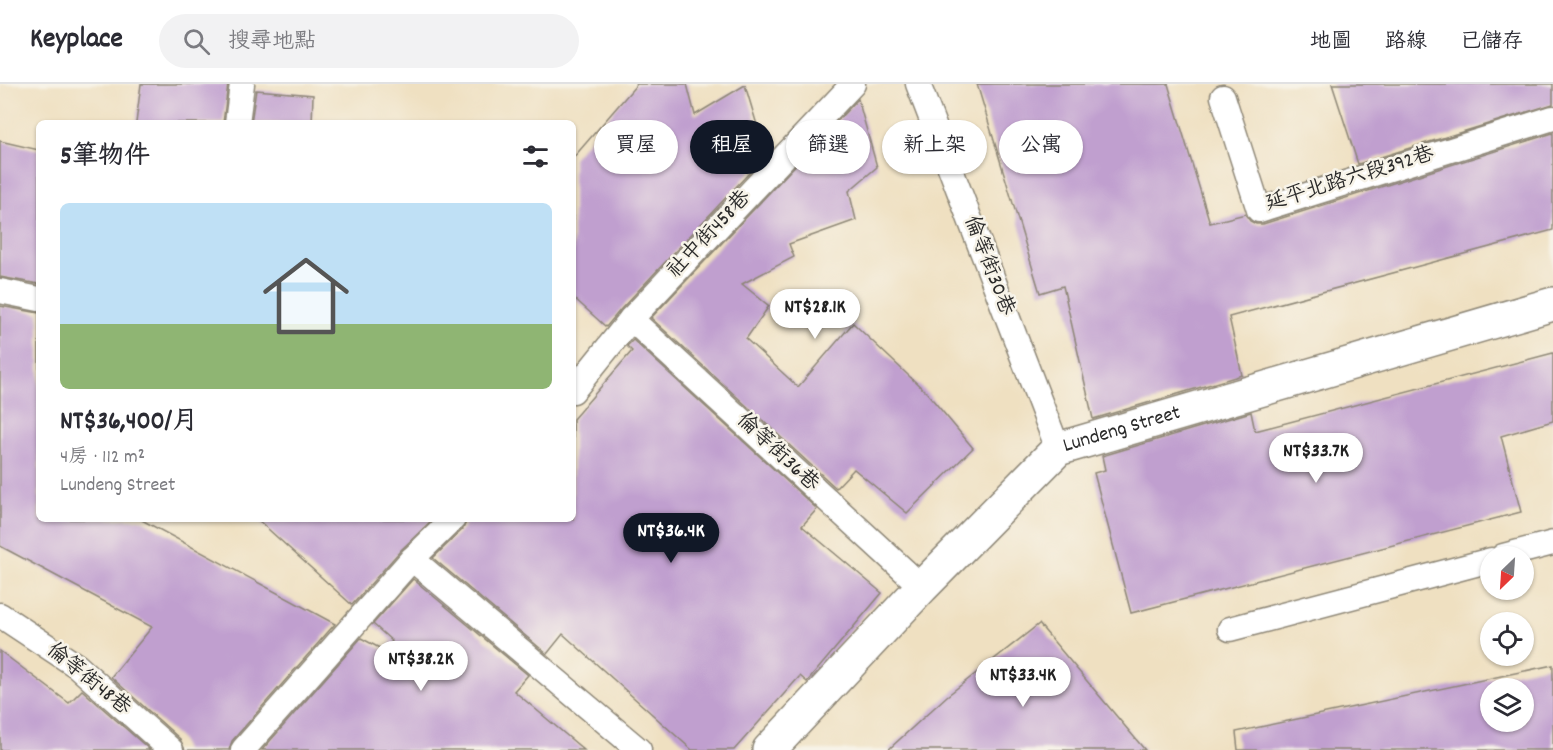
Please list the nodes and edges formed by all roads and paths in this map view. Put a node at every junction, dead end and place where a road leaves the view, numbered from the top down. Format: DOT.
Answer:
graph roads {
  1 [pos="242,84"];
  2 [pos="853,84"];
  3 [pos="918,84"];
  4 [pos="1223,97"];
  5 [pos="1553,118"];
  6 [pos="237,120"];
  7 [pos="0,291"];
  8 [pos="36,298"];
  9 [pos="1553,304"];
  10 [pos="631,319"];
  11 [pos="576,387"];
  12 [pos="1058,449"];
  13 [pos="450,522"];
  14 [pos="1553,543"];
  15 [pos="1534,548"];
  16 [pos="412,559"];
  17 [pos="1480,563"];
  18 [pos="922,587"];
  19 [pos="0,615"];
  20 [pos="1230,629"];
  21 [pos="171,750"];
  22 [pos="243,750"];
  23 [pos="639,750"];
  24 [pos="769,750"];
  1 -- 6 [label="lane"];
  2 -- 10 [label="lane, 社中街458巷"];
  3 -- 12 [label="lane, 倫等街30巷"];
  4 -- 5 [label="lane, 延平北路六段392巷"];
  7 -- 8 [label="lane"];
  9 -- 12 [label="street, Lundeng Street"];
  10 -- 11 [label="lane, 社中街458巷"];
  10 -- 18 [label="lane, 倫等街36巷"];
  12 -- 18 [label="street, Lundeng Street"];
  13 -- 16 [label="lane"];
  14 -- 15 [label="lane"];
  16 -- 22 [label="lane"];
  16 -- 23 [label="lane"];
  17 -- 20 [label="lane"];
  18 -- 24 [label="street, Lundeng Street"];
  19 -- 21 [label="lane, 倫等街48巷"];
}
